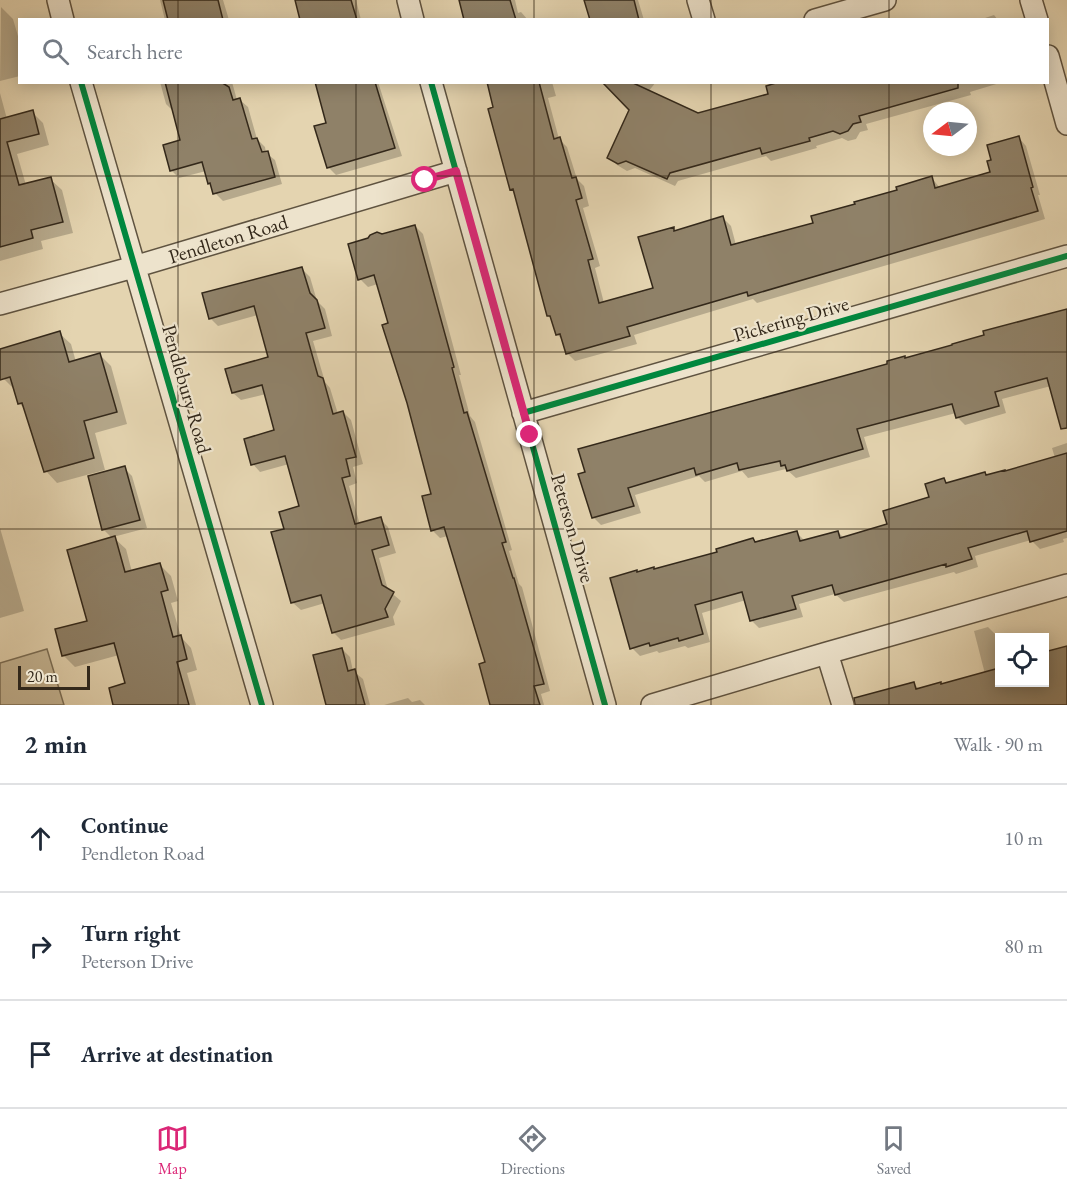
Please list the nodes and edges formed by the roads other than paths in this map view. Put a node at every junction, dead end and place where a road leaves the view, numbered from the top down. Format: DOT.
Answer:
graph roads {
  1 [pos="58,0"];
  2 [pos="408,0"];
  3 [pos="698,0"];
  4 [pos="885,0"];
  5 [pos="1031,0"];
  6 [pos="62,18"];
  7 [pos="412,18"];
  8 [pos="703,18"];
  9 [pos="822,18"];
  10 [pos="1036,18"];
  11 [pos="1049,63"];
  12 [pos="82,84"];
  13 [pos="432,84"];
  14 [pos="1067,124"];
  15 [pos="456,171"];
  16 [pos="1067,256"];
  17 [pos="134,267"];
  18 [pos="0,304"];
  19 [pos="523,413"];
  20 [pos="1067,585"];
  21 [pos="827,653"];
  22 [pos="262,705"];
  23 [pos="605,705"];
  24 [pos="652,705"];
  25 [pos="843,705"];
  1 -- 6 [label="street"];
  2 -- 7 [label="street"];
  3 -- 8 [label="street"];
  4 -- 9 [label="street"];
  5 -- 10 [label="street"];
  11 -- 14 [label="street"];
  12 -- 17 [label="street, Pendlebury Road"];
  13 -- 15 [label="street, Peterson Drive"];
  15 -- 17 [label="street, Pendleton Road"];
  15 -- 19 [label="street, Peterson Drive"];
  16 -- 19 [label="street, Pickering Drive"];
  17 -- 18 [label="street, Pendleton Road"];
  17 -- 22 [label="street, Pendlebury Road"];
  19 -- 23 [label="street, Peterson Drive"];
  20 -- 21 [label="street"];
  21 -- 24 [label="street"];
  21 -- 25 [label="street"];
}
